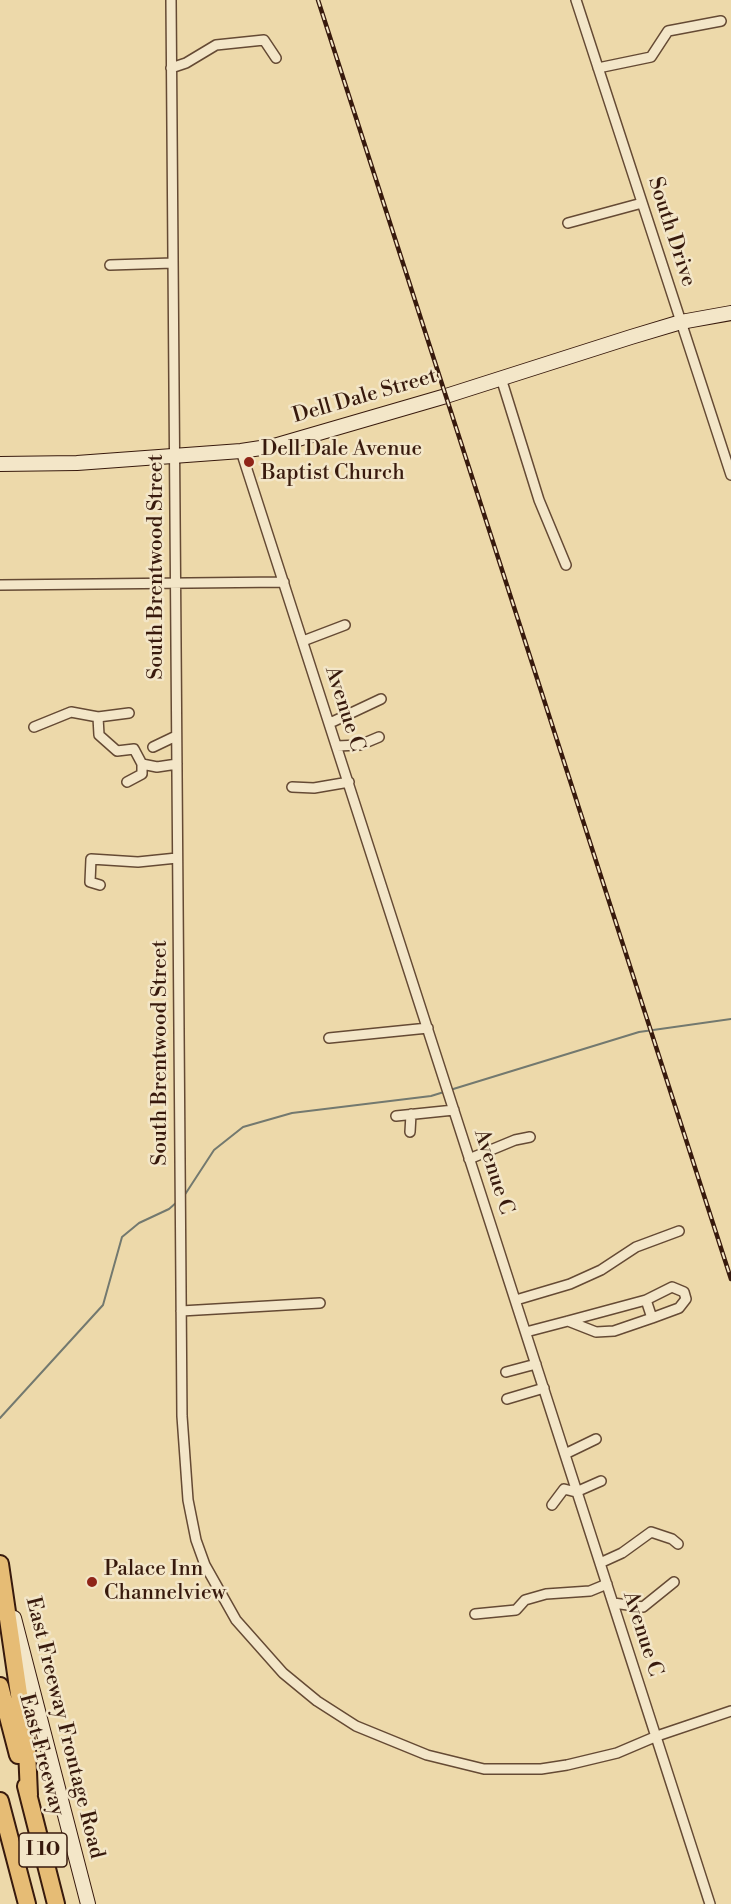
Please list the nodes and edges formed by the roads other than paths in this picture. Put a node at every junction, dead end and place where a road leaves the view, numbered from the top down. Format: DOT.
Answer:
graph roads {
  1 [pos="171,0"];
  2 [pos="576,0"];
  3 [pos="721,21"];
  4 [pos="276,58"];
  5 [pos="171,68"];
  6 [pos="598,68"];
  7 [pos="642,203"];
  8 [pos="568,223"];
  9 [pos="173,263"];
  10 [pos="110,265"];
  11 [pos="731,313"];
  12 [pos="681,322"];
  13 [pos="501,378"];
  14 [pos="727,449"];
  15 [pos="241,451"];
  16 [pos="174,456"];
  17 [pos="0,464"];
  18 [pos="731,475"];
  19 [pos="566,565"];
  20 [pos="284,582"];
  21 [pos="175,584"];
  22 [pos="0,585"];
  23 [pos="345,625"];
  24 [pos="303,641"];
  25 [pos="381,699"];
  26 [pos="129,713"];
  27 [pos="98,717"];
  28 [pos="330,723"];
  29 [pos="34,727"];
  30 [pos="176,735"];
  31 [pos="379,737"];
  32 [pos="337,746"];
  33 [pos="153,747"];
  34 [pos="142,764"];
  35 [pos="177,764"];
  36 [pos="127,782"];
  37 [pos="349,782"];
  38 [pos="292,787"];
  39 [pos="177,858"];
  40 [pos="100,885"];
  41 [pos="428,1028"];
  42 [pos="329,1038"];
  43 [pos="454,1110"];
  44 [pos="411,1114"];
  45 [pos="396,1116"];
  46 [pos="410,1132"];
  47 [pos="530,1137"];
  48 [pos="469,1159"];
  49 [pos="679,1231"];
  50 [pos="516,1300"];
  51 [pos="646,1300"];
  52 [pos="320,1303"];
  53 [pos="181,1311"];
  54 [pos="652,1318"];
  55 [pos="568,1321"];
  56 [pos="526,1332"];
  57 [pos="536,1364"];
  58 [pos="506,1372"];
  59 [pos="544,1388"];
  60 [pos="507,1399"];
  61 [pos="596,1439"];
  62 [pos="565,1454"];
  63 [pos="601,1481"];
  64 [pos="578,1491"];
  65 [pos="552,1505"];
  66 [pos="678,1544"];
  67 [pos="0,1563"];
  68 [pos="600,1563"];
  69 [pos="674,1582"];
  70 [pos="607,1584"];
  71 [pos="613,1603"];
  72 [pos="475,1614"];
  73 [pos="0,1686"];
  74 [pos="731,1711"];
  75 [pos="657,1736"];
  76 [pos="29,1796"];
  77 [pos="0,1801"];
  78 [pos="27,1904"];
  79 [pos="56,1904"];
  80 [pos="88,1904"];
  81 [pos="710,1904"];
  1 -- 5 [label="street, South Brentwood Street"];
  2 -- 6 [label="street, South Drive"];
  3 -- 6 [label="street"];
  4 -- 5 [label="street"];
  5 -- 9 [label="street, South Brentwood Street"];
  6 -- 7 [label="street, South Drive"];
  7 -- 8 [label="street"];
  7 -- 12 [label="street, South Drive"];
  9 -- 10 [label="street"];
  9 -- 16 [label="street, South Brentwood Street"];
  11 -- 12 [label="main road, Dell Dale Street"];
  12 -- 13 [label="main road, Dell Dale Street"];
  12 -- 14 [label="street, South Drive"];
  13 -- 15 [label="main road, Dell Dale Street"];
  13 -- 19 [label="street"];
  14 -- 18 [label="street, South Drive"];
  15 -- 16 [label="main road, Dell Dale Street"];
  15 -- 20 [label="street, Avenue C"];
  16 -- 17 [label="main road, Dell Dale Street"];
  16 -- 21 [label="street, South Brentwood Street"];
  20 -- 21 [label="street"];
  20 -- 24 [label="street, Avenue C"];
  21 -- 22 [label="street"];
  21 -- 30 [label="street, South Brentwood Street"];
  23 -- 24 [label="street"];
  24 -- 28 [label="street, Avenue C"];
  25 -- 28 [label="street"];
  26 -- 27 [label="street"];
  27 -- 29 [label="street"];
  27 -- 34 [label="street"];
  28 -- 32 [label="street, Avenue C"];
  30 -- 33 [label="street"];
  30 -- 35 [label="street, South Brentwood Street"];
  31 -- 32 [label="street"];
  32 -- 37 [label="street, Avenue C"];
  34 -- 35 [label="street"];
  34 -- 36 [label="street"];
  35 -- 39 [label="street, South Brentwood Street"];
  37 -- 38 [label="street"];
  37 -- 41 [label="street, Avenue C"];
  39 -- 40 [label="street"];
  39 -- 53 [label="street, South Brentwood Street"];
  41 -- 42 [label="street"];
  41 -- 43 [label="street, Avenue C"];
  43 -- 44 [label="street"];
  43 -- 48 [label="street, Avenue C"];
  44 -- 45 [label="street"];
  44 -- 46 [label="street"];
  47 -- 48 [label="street"];
  48 -- 50 [label="street, Avenue C"];
  49 -- 50 [label="street"];
  50 -- 56 [label="street, Avenue C"];
  51 -- 54 [label="street"];
  51 -- 54 [label="street"];
  51 -- 55 [label="street"];
  52 -- 53 [label="street"];
  53 -- 75 [label="street, South Brentwood Street"];
  54 -- 55 [label="street"];
  55 -- 56 [label="street"];
  56 -- 57 [label="street, Avenue C"];
  57 -- 58 [label="street"];
  57 -- 59 [label="street, Avenue C"];
  59 -- 60 [label="street"];
  59 -- 62 [label="street, Avenue C"];
  61 -- 62 [label="street"];
  62 -- 64 [label="street, Avenue C"];
  63 -- 64 [label="street"];
  64 -- 65 [label="street"];
  64 -- 68 [label="street, Avenue C"];
  66 -- 68 [label="street"];
  67 -- 76 [label="highway"];
  67 -- 80 [label="main road, East Freeway Frontage Road"];
  68 -- 70 [label="street, Avenue C"];
  69 -- 71 [label="street"];
  70 -- 71 [label="street, Avenue C"];
  70 -- 72 [label="street"];
  71 -- 75 [label="street, Avenue C"];
  73 -- 76 [label="highway, East Freeway / I 10"];
  74 -- 75 [label="street, South Brentwood Street"];
  75 -- 81 [label="street, Avenue C"];
  76 -- 79 [label="highway, East Freeway / I 10"];
  77 -- 78 [label="highway, I 10"];
}
